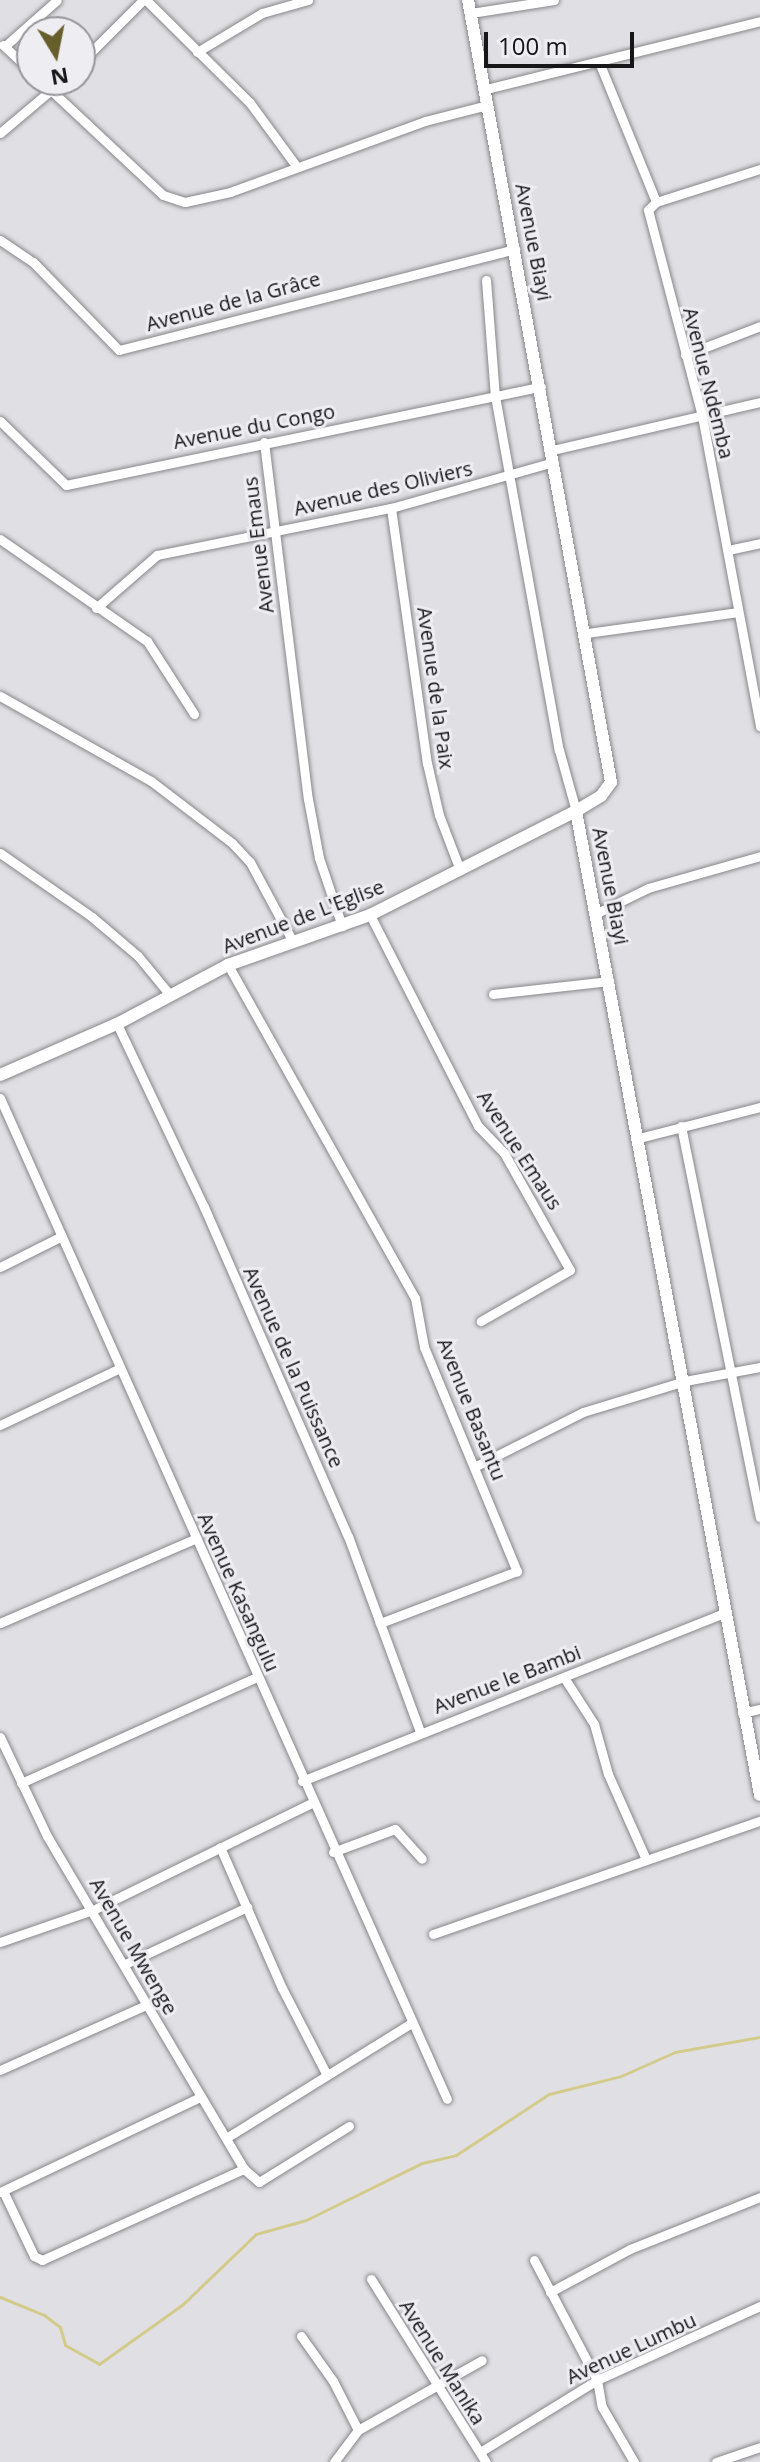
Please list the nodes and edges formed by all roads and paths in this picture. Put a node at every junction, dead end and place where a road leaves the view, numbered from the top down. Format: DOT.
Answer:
graph roads {
  1 [pos="57,0"];
  2 [pos="144,0"];
  3 [pos="308,0"];
  4 [pos="554,0"];
  5 [pos="470,6"];
  6 [pos="760,21"];
  7 [pos="2,44"];
  8 [pos="96,47"];
  9 [pos="197,52"];
  10 [pos="599,62"];
  11 [pos="486,89"];
  12 [pos="46,96"];
  13 [pos="58,96"];
  14 [pos="488,105"];
  15 [pos="0,133"];
  16 [pos="297,167"];
  17 [pos="760,169"];
  18 [pos="656,202"];
  19 [pos="0,240"];
  20 [pos="515,249"];
  21 [pos="486,280"];
  22 [pos="760,326"];
  23 [pos="685,355"];
  24 [pos="541,387"];
  25 [pos="495,396"];
  26 [pos="760,402"];
  27 [pos="702,416"];
  28 [pos="0,421"];
  29 [pos="264,442"];
  30 [pos="553,456"];
  31 [pos="510,474"];
  32 [pos="391,508"];
  33 [pos="274,532"];
  34 [pos="0,539"];
  35 [pos="760,543"];
  36 [pos="728,550"];
  37 [pos="96,608"];
  38 [pos="738,612"];
  39 [pos="587,633"];
  40 [pos="756,684"];
  41 [pos="0,696"];
  42 [pos="194,714"];
  43 [pos="760,727"];
  44 [pos="576,811"];
  45 [pos="0,853"];
  46 [pos="760,856"];
  47 [pos="460,870"];
  48 [pos="597,913"];
  49 [pos="370,915"];
  50 [pos="342,926"];
  51 [pos="292,940"];
  52 [pos="228,965"];
  53 [pos="609,981"];
  54 [pos="493,994"];
  55 [pos="170,995"];
  56 [pos="117,1024"];
  57 [pos="0,1075"];
  58 [pos="0,1098"];
  59 [pos="760,1107"];
  60 [pos="681,1126"];
  61 [pos="639,1138"];
  62 [pos="62,1236"];
  63 [pos="0,1267"];
  64 [pos="481,1321"];
  65 [pos="760,1367"];
  66 [pos="120,1368"];
  67 [pos="734,1372"];
  68 [pos="685,1381"];
  69 [pos="0,1425"];
  70 [pos="476,1466"];
  71 [pos="760,1517"];
  72 [pos="196,1538"];
  73 [pos="726,1612"];
  74 [pos="0,1623"];
  75 [pos="380,1623"];
  76 [pos="257,1677"];
  77 [pos="565,1679"];
  78 [pos="760,1709"];
  79 [pos="742,1713"];
  80 [pos="420,1732"];
  81 [pos="1,1742"];
  82 [pos="757,1771"];
  83 [pos="302,1781"];
  84 [pos="21,1783"];
  85 [pos="760,1795"];
  86 [pos="311,1803"];
  87 [pos="760,1821"];
  88 [pos="220,1847"];
  89 [pos="333,1852"];
  90 [pos="645,1857"];
  91 [pos="422,1859"];
  92 [pos="247,1907"];
  93 [pos="93,1910"];
  94 [pos="433,1934"];
  95 [pos="0,1942"];
  96 [pos="125,1964"];
  97 [pos="148,2004"];
  98 [pos="410,2024"];
  99 [pos="0,2070"];
  100 [pos="327,2075"];
  101 [pos="200,2097"];
  102 [pos="447,2099"];
  103 [pos="349,2126"];
  104 [pos="226,2138"];
  105 [pos="244,2169"];
  106 [pos="2,2191"];
  107 [pos="760,2197"];
  108 [pos="534,2260"];
  109 [pos="371,2279"];
  110 [pos="550,2292"];
  111 [pos="760,2306"];
  112 [pos="301,2336"];
  113 [pos="482,2360"];
  114 [pos="597,2380"];
  115 [pos="435,2385"];
  116 [pos="358,2430"];
  117 [pos="760,2447"];
  118 [pos="480,2452"];
  119 [pos="334,2462"];
  120 [pos="486,2462"];
  121 [pos="634,2462"];
  122 [pos="716,2462"];
  1 -- 7 [label="street"];
  2 -- 8 [label="street"];
  2 -- 9 [label="street"];
  3 -- 9 [label="street"];
  4 -- 5 [label="street"];
  5 -- 11 [label="street, Avenue Biayi"];
  6 -- 10 [label="street"];
  9 -- 16 [label="street"];
  10 -- 11 [label="street"];
  10 -- 18 [label="street, Avenue Ndemba"];
  11 -- 14 [label="street, Avenue Biayi"];
  12 -- 15 [label="street"];
  13 -- 16 [label="street"];
  14 -- 16 [label="street"];
  14 -- 20 [label="street, Avenue Biayi"];
  17 -- 18 [label="street"];
  18 -- 23 [label="street, Avenue Ndemba"];
  19 -- 20 [label="street, Avenue de la Grâce"];
  20 -- 24 [label="street, Avenue Biayi"];
  21 -- 25 [label="street"];
  22 -- 23 [label="street"];
  23 -- 27 [label="street, Avenue Ndemba"];
  24 -- 25 [label="street, Avenue du Congo"];
  24 -- 30 [label="street, Avenue Biayi"];
  25 -- 29 [label="street, Avenue du Congo"];
  25 -- 31 [label="street"];
  26 -- 27 [label="street, Avenue des Oliviers"];
  27 -- 30 [label="street, Avenue des Oliviers"];
  27 -- 36 [label="street, Avenue Ndemba"];
  28 -- 29 [label="street, Avenue du Congo"];
  29 -- 33 [label="street, Avenue Emaus"];
  30 -- 31 [label="street, Avenue des Oliviers"];
  30 -- 39 [label="street, Avenue Biayi"];
  31 -- 32 [label="street, Avenue des Oliviers"];
  31 -- 44 [label="street"];
  32 -- 33 [label="street, Avenue des Oliviers"];
  32 -- 47 [label="street, Avenue de la Paix"];
  33 -- 37 [label="street, Avenue des Oliviers"];
  33 -- 50 [label="street, Avenue Emaus"];
  34 -- 37 [label="street"];
  35 -- 36 [label="street"];
  36 -- 38 [label="street, Avenue Ndemba"];
  37 -- 42 [label="street"];
  38 -- 39 [label="street"];
  38 -- 40 [label="street, Avenue Ndemba"];
  39 -- 44 [label="street, Avenue Biayi"];
  40 -- 43 [label="street, Avenue Ndemba"];
  41 -- 51 [label="street"];
  44 -- 47 [label="street, Avenue de L'Eglise"];
  44 -- 48 [label="street, Avenue Biayi"];
  45 -- 55 [label="street"];
  46 -- 48 [label="street"];
  47 -- 49 [label="street, Avenue de L'Eglise"];
  48 -- 53 [label="street, Avenue Biayi"];
  49 -- 50 [label="street, Avenue de L'Eglise"];
  49 -- 64 [label="street, Avenue Emaus"];
  50 -- 51 [label="street, Avenue de L'Eglise"];
  51 -- 52 [label="street, Avenue de L'Eglise"];
  52 -- 55 [label="street, Avenue de L'Eglise"];
  52 -- 70 [label="street, Avenue Basantu"];
  53 -- 54 [label="street"];
  53 -- 61 [label="street, Avenue Biayi"];
  55 -- 56 [label="street, Avenue de L'Eglise"];
  56 -- 57 [label="street, Avenue de L'Eglise"];
  56 -- 75 [label="street, Avenue de la Puissance"];
  58 -- 62 [label="street, Avenue Kasangulu"];
  59 -- 60 [label="street"];
  60 -- 61 [label="street"];
  60 -- 67 [label="street"];
  61 -- 68 [label="street, Avenue Biayi"];
  62 -- 63 [label="street"];
  62 -- 66 [label="street, Avenue Kasangulu"];
  65 -- 67 [label="street"];
  66 -- 69 [label="street"];
  66 -- 72 [label="street, Avenue Kasangulu"];
  67 -- 68 [label="street"];
  67 -- 71 [label="street"];
  68 -- 70 [label="street"];
  68 -- 73 [label="street, Avenue Biayi"];
  70 -- 75 [label="street, Avenue Basantu"];
  72 -- 74 [label="street"];
  72 -- 76 [label="street, Avenue Kasangulu"];
  73 -- 77 [label="street, Avenue le Bambi"];
  73 -- 79 [label="street, Avenue Biayi"];
  75 -- 80 [label="street, Avenue de la Puissance"];
  76 -- 83 [label="street, Avenue Kasangulu"];
  76 -- 84 [label="street"];
  77 -- 80 [label="street, Avenue le Bambi"];
  77 -- 90 [label="street"];
  78 -- 79 [label="street"];
  79 -- 82 [label="street, Avenue Biayi"];
  80 -- 83 [label="street, Avenue le Bambi"];
  81 -- 84 [label="street, Avenue Mwenge"];
  82 -- 85 [label="street, Avenue Biayi"];
  83 -- 86 [label="street, Avenue Kasangulu"];
  84 -- 93 [label="street, Avenue Mwenge"];
  86 -- 88 [label="street"];
  86 -- 89 [label="street, Avenue Kasangulu"];
  87 -- 90 [label="street"];
  88 -- 92 [label="street"];
  88 -- 93 [label="street"];
  89 -- 91 [label="street"];
  89 -- 98 [label="street, Avenue Kasangulu"];
  90 -- 94 [label="street"];
  92 -- 96 [label="street"];
  92 -- 100 [label="street"];
  93 -- 95 [label="street"];
  93 -- 96 [label="street, Avenue Mwenge"];
  96 -- 97 [label="street, Avenue Mwenge"];
  97 -- 99 [label="street"];
  97 -- 101 [label="street, Avenue Mwenge"];
  98 -- 100 [label="street"];
  98 -- 102 [label="street, Avenue Kasangulu"];
  100 -- 104 [label="street"];
  101 -- 104 [label="street, Avenue Mwenge"];
  101 -- 106 [label="street"];
  103 -- 105 [label="street"];
  104 -- 105 [label="street, Avenue Mwenge"];
  105 -- 106 [label="street"];
  107 -- 110 [label="street"];
  108 -- 110 [label="street"];
  109 -- 115 [label="street, Avenue Manika"];
  110 -- 114 [label="street"];
  111 -- 114 [label="street, Avenue Lumbu"];
  112 -- 116 [label="street"];
  113 -- 115 [label="street"];
  114 -- 118 [label="street, Avenue Lumbu"];
  114 -- 121 [label="street"];
  115 -- 116 [label="street"];
  115 -- 118 [label="street, Avenue Manika"];
  116 -- 119 [label="street"];
  117 -- 122 [label="street"];
  118 -- 120 [label="street, Avenue Manika"];
}
